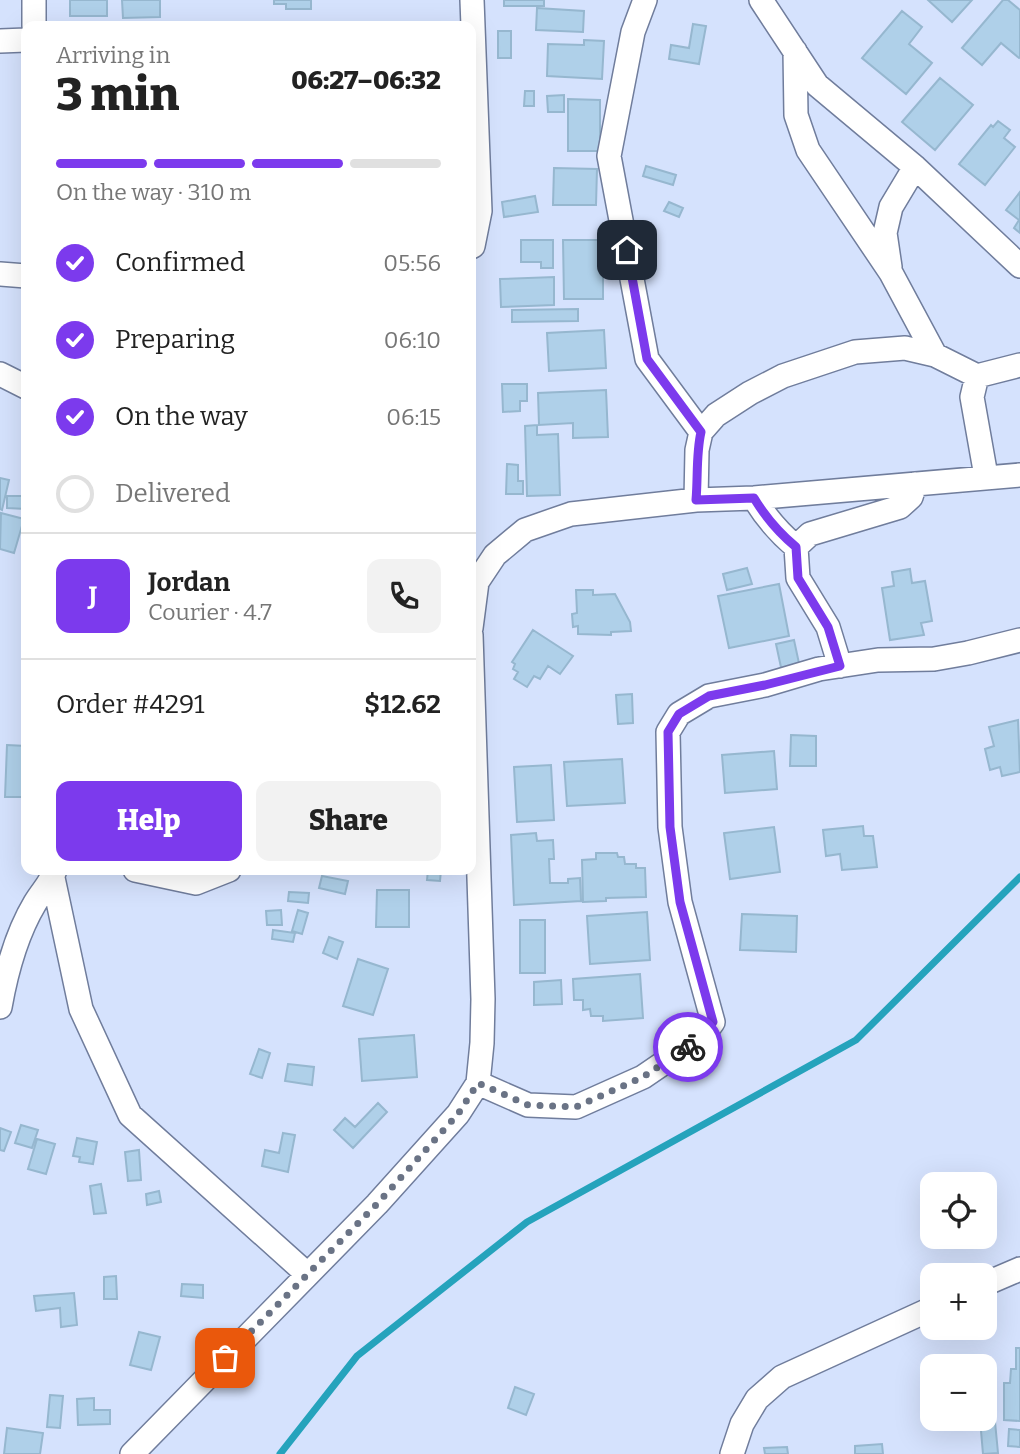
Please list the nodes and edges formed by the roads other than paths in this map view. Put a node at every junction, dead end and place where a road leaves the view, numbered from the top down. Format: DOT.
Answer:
graph roads {
  1 [pos="34,0"];
  2 [pos="472,0"];
  3 [pos="645,0"];
  4 [pos="761,0"];
  5 [pos="34,21"];
  6 [pos="472,21"];
  7 [pos="21,40"];
  8 [pos="0,41"];
  9 [pos="794,49"];
  10 [pos="476,121"];
  11 [pos="915,167"];
  12 [pos="476,231"];
  13 [pos="1020,266"];
  14 [pos="0,274"];
  15 [pos="891,274"];
  16 [pos="21,275"];
  17 [pos="935,355"];
  18 [pos="1020,365"];
  19 [pos="0,374"];
  20 [pos="977,376"];
  21 [pos="21,384"];
  22 [pos="701,432"];
  23 [pos="1020,475"];
  24 [pos="986,476"];
  25 [pos="915,484"];
  26 [pos="754,498"];
  27 [pos="696,500"];
  28 [pos="796,547"];
  29 [pos="476,590"];
  30 [pos="1020,640"];
  31 [pos="840,666"];
  32 [pos="476,787"];
  33 [pos="53,875"];
  34 [pos="54,875"];
  35 [pos="158,875"];
  36 [pos="216,875"];
  37 [pos="0,1007"];
  38 [pos="478,1083"];
  39 [pos="1020,1269"];
  40 [pos="307,1274"];
  41 [pos="997,1279"];
  42 [pos="920,1314"];
  43 [pos="132,1454"];
  44 [pos="732,1454"];
  1 -- 5 [label="street"];
  2 -- 6 [label="street"];
  3 -- 22 [label="street"];
  4 -- 9 [label="street"];
  7 -- 8 [label="street"];
  9 -- 11 [label="street"];
  9 -- 15 [label="street"];
  10 -- 12 [label="street"];
  11 -- 13 [label="street"];
  11 -- 15 [label="street"];
  14 -- 16 [label="street"];
  15 -- 17 [label="street"];
  17 -- 20 [label="street"];
  17 -- 22 [label="street"];
  18 -- 20 [label="street"];
  19 -- 21 [label="street"];
  20 -- 24 [label="street"];
  22 -- 27 [label="street"];
  23 -- 24 [label="street"];
  24 -- 25 [label="street"];
  25 -- 26 [label="street"];
  25 -- 28 [label="street"];
  26 -- 27 [label="street"];
  26 -- 28 [label="street"];
  27 -- 29 [label="street"];
  28 -- 31 [label="street"];
  30 -- 31 [label="street"];
  31 -- 38 [label="street"];
  32 -- 38 [label="street"];
  33 -- 37 [label="street"];
  34 -- 40 [label="street"];
  35 -- 36 [label="street"];
  38 -- 40 [label="street"];
  39 -- 41 [label="street"];
  40 -- 43 [label="street"];
  42 -- 44 [label="street"];
}
